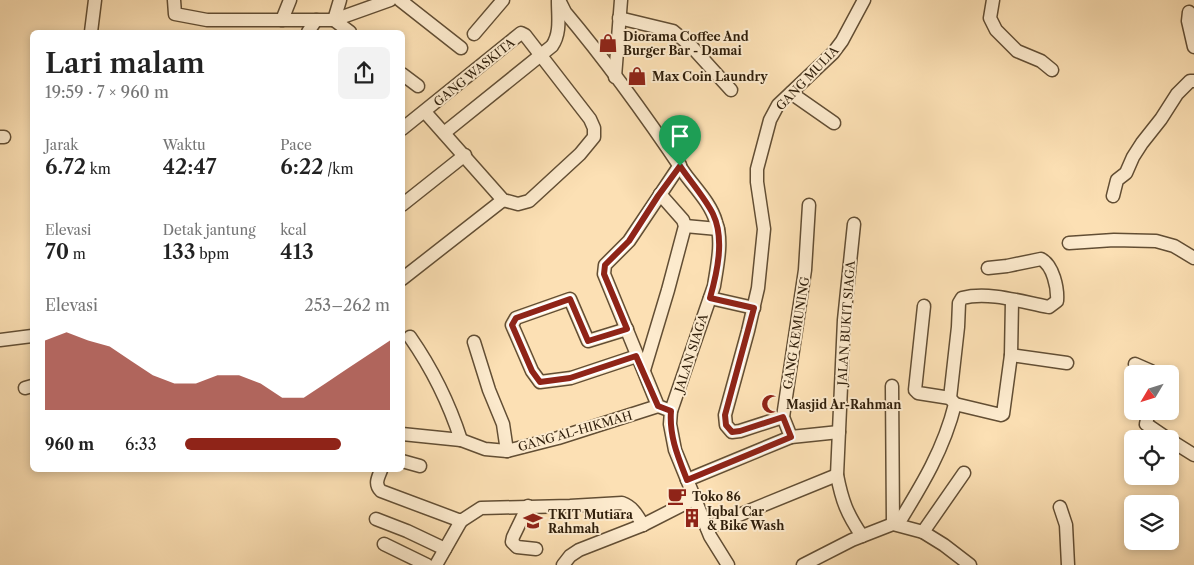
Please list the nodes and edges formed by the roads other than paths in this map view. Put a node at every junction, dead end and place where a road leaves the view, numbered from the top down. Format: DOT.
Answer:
graph roads {
  1 [pos="95,0"];
  2 [pos="174,0"];
  3 [pos="290,0"];
  4 [pos="340,0"];
  5 [pos="390,0"];
  6 [pos="400,0"];
  7 [pos="503,0"];
  8 [pos="558,0"];
  9 [pos="621,0"];
  10 [pos="864,0"];
  11 [pos="993,0"];
  12 [pos="1189,12"];
  13 [pos="619,18"];
  14 [pos="282,20"];
  15 [pos="316,20"];
  16 [pos="334,20"];
  17 [pos="91,30"];
  18 [pos="309,30"];
  19 [pos="347,30"];
  20 [pos="474,34"];
  21 [pos="1194,47"];
  22 [pos="461,48"];
  23 [pos="541,55"];
  24 [pos="1052,70"];
  25 [pos="405,76"];
  26 [pos="615,77"];
  27 [pos="1194,81"];
  28 [pos="418,86"];
  29 [pos="730,90"];
  30 [pos="791,93"];
  31 [pos="425,112"];
  32 [pos="834,123"];
  33 [pos="405,127"];
  34 [pos="444,133"];
  35 [pos="465,155"];
  36 [pos="680,166"];
  37 [pos="660,194"];
  38 [pos="1113,196"];
  39 [pos="503,200"];
  40 [pos="405,203"];
  41 [pos="809,205"];
  42 [pos="854,224"];
  43 [pos="684,226"];
  44 [pos="718,230"];
  45 [pos="1069,244"];
  46 [pos="1194,258"];
  47 [pos="988,268"];
  48 [pos="405,276"];
  49 [pos="710,298"];
  50 [pos="1012,301"];
  51 [pos="924,306"];
  52 [pos="754,308"];
  53 [pos="627,329"];
  54 [pos="30,336"];
  55 [pos="410,337"];
  56 [pos="0,340"];
  57 [pos="474,342"];
  58 [pos="1011,355"];
  59 [pos="636,356"];
  60 [pos="1067,362"];
  61 [pos="644,370"];
  62 [pos="892,386"];
  63 [pos="952,401"];
  64 [pos="658,406"];
  65 [pos="671,411"];
  66 [pos="783,417"];
  67 [pos="1147,420"];
  68 [pos="1155,430"];
  69 [pos="839,432"];
  70 [pos="405,434"];
  71 [pos="791,437"];
  72 [pos="461,440"];
  73 [pos="1179,445"];
  74 [pos="507,451"];
  75 [pos="1194,455"];
  76 [pos="405,462"];
  77 [pos="420,466"];
  78 [pos="379,472"];
  79 [pos="964,473"];
  80 [pos="837,475"];
  81 [pos="687,480"];
  82 [pos="694,499"];
  83 [pos="528,506"];
  84 [pos="1060,507"];
  85 [pos="376,519"];
  86 [pos="462,521"];
  87 [pos="895,524"];
  88 [pos="643,525"];
  89 [pos="707,528"];
  90 [pos="923,532"];
  91 [pos="862,536"];
  92 [pos="384,544"];
  93 [pos="445,549"];
  94 [pos="536,549"];
  95 [pos="566,561"];
  96 [pos="958,561"];
  97 [pos="427,565"];
  98 [pos="436,565"];
  99 [pos="554,565"];
  100 [pos="728,565"];
  101 [pos="803,565"];
  102 [pos="970,565"];
  103 [pos="1068,565"];
  1 -- 17 [label="street"];
  2 -- 14 [label="street"];
  3 -- 14 [label="street"];
  4 -- 16 [label="street"];
  5 -- 16 [label="street"];
  6 -- 22 [label="street"];
  7 -- 20 [label="street"];
  8 -- 23 [label="street"];
  8 -- 26 [label="street, JALAN SIAGA"];
  9 -- 13 [label="street"];
  10 -- 30 [label="street, GANG MULIA"];
  11 -- 24 [label="street"];
  12 -- 21 [label="street"];
  13 -- 26 [label="street"];
  13 -- 29 [label="street"];
  14 -- 15 [label="street"];
  15 -- 16 [label="street"];
  15 -- 18 [label="street"];
  16 -- 19 [label="street"];
  23 -- 31 [label="street, GANG WASKITA"];
  23 -- 34 [label="street"];
  23 -- 39 [label="street"];
  25 -- 28 [label="street"];
  26 -- 36 [label="street, JALAN SIAGA"];
  27 -- 38 [label="street"];
  30 -- 32 [label="street"];
  30 -- 52 [label="street, GANG MULIA"];
  31 -- 33 [label="street"];
  31 -- 34 [label="street"];
  34 -- 35 [label="street"];
  35 -- 39 [label="street"];
  35 -- 40 [label="street"];
  36 -- 37 [label="street"];
  36 -- 44 [label="street, JALAN SIAGA"];
  37 -- 43 [label="street"];
  37 -- 53 [label="street"];
  39 -- 48 [label="street"];
  41 -- 66 [label="street, GANG KEMUNING"];
  42 -- 69 [label="street, JALAN BUKIT SIAGA"];
  43 -- 44 [label="street"];
  43 -- 61 [label="street"];
  44 -- 49 [label="street, JALAN SIAGA"];
  45 -- 46 [label="street"];
  47 -- 50 [label="street"];
  49 -- 52 [label="street"];
  49 -- 65 [label="street, JALAN SIAGA"];
  50 -- 58 [label="street"];
  50 -- 63 [label="street"];
  51 -- 63 [label="street"];
  52 -- 66 [label="street, GANG MULIA"];
  53 -- 59 [label="street"];
  53 -- 59 [label="street"];
  54 -- 56 [label="street"];
  55 -- 72 [label="street"];
  57 -- 74 [label="street"];
  58 -- 60 [label="street"];
  58 -- 63 [label="street"];
  59 -- 61 [label="street"];
  61 -- 64 [label="street"];
  62 -- 87 [label="street"];
  63 -- 87 [label="street"];
  64 -- 65 [label="street"];
  64 -- 74 [label="street, GANG AL-HIKMAH"];
  65 -- 81 [label="street, JALAN SIAGA"];
  66 -- 71 [label="street"];
  67 -- 68 [label="street"];
  69 -- 71 [label="street"];
  69 -- 80 [label="street, JALAN BUKIT SIAGA"];
  70 -- 72 [label="street, GANG AL-HIKMAH"];
  71 -- 81 [label="street"];
  72 -- 74 [label="street, GANG AL-HIKMAH"];
  73 -- 75 [label="street"];
  76 -- 77 [label="street"];
  78 -- 86 [label="street"];
  79 -- 90 [label="street"];
  80 -- 89 [label="street"];
  80 -- 91 [label="street, JALAN BUKIT SIAGA"];
  81 -- 82 [label="street, JALAN SIAGA"];
  82 -- 88 [label="street"];
  82 -- 89 [label="street, JALAN SIAGA"];
  83 -- 86 [label="street"];
  83 -- 88 [label="street"];
  83 -- 94 [label="street"];
  84 -- 103 [label="street"];
  85 -- 93 [label="street"];
  86 -- 93 [label="street"];
  87 -- 90 [label="street"];
  87 -- 91 [label="street"];
  88 -- 95 [label="street"];
  89 -- 100 [label="street, JALAN SIAGA"];
  90 -- 96 [label="street"];
  91 -- 101 [label="street"];
  92 -- 97 [label="street"];
  93 -- 98 [label="street"];
  95 -- 99 [label="street"];
  96 -- 102 [label="street"];
}
